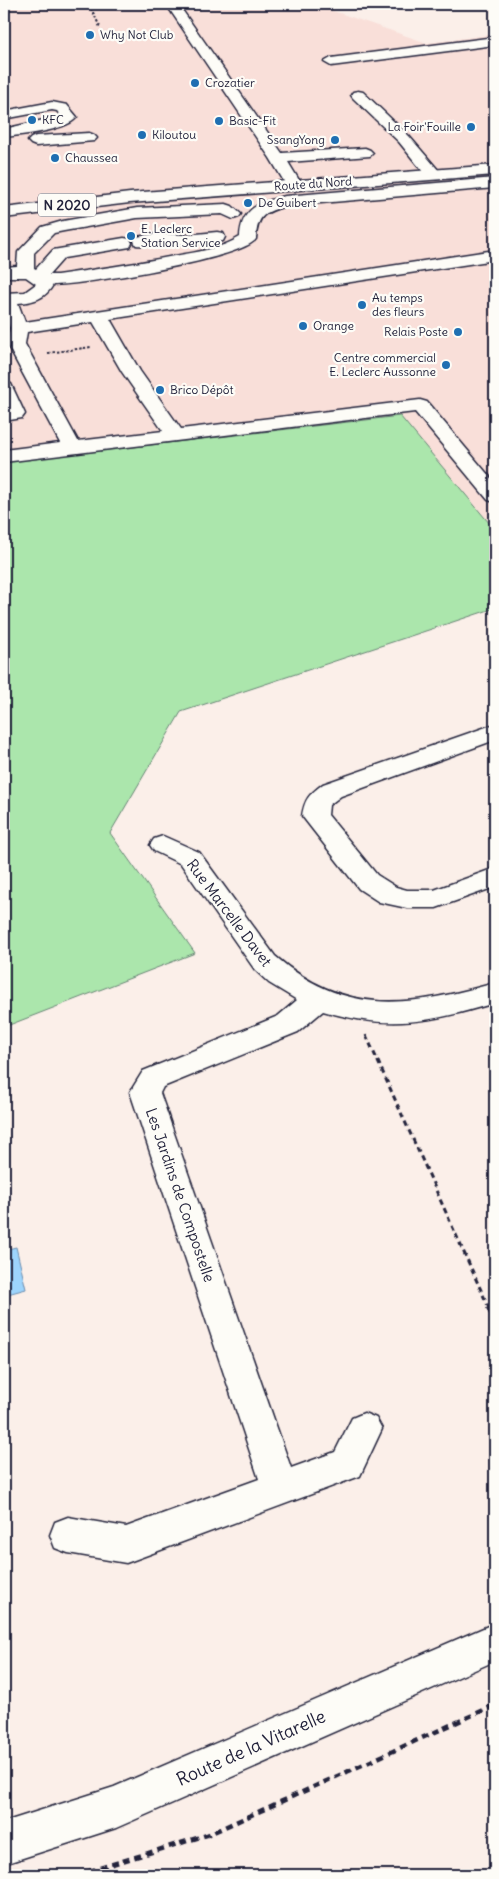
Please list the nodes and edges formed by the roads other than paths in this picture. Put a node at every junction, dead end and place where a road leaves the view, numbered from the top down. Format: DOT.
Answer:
graph roads {
  1 [pos="172,4"];
  2 [pos="495,41"];
  3 [pos="331,62"];
  4 [pos="358,96"];
  5 [pos="4,115"];
  6 [pos="4,133"];
  7 [pos="4,138"];
  8 [pos="89,138"];
  9 [pos="365,153"];
  10 [pos="278,158"];
  11 [pos="495,170"];
  12 [pos="434,175"];
  13 [pos="495,183"];
  14 [pos="294,185"];
  15 [pos="130,198"];
  16 [pos="4,203"];
  17 [pos="4,213"];
  18 [pos="107,219"];
  19 [pos="242,221"];
  20 [pos="48,230"];
  21 [pos="124,243"];
  22 [pos="239,246"];
  23 [pos="59,254"];
  24 [pos="495,255"];
  25 [pos="120,269"];
  26 [pos="24,276"];
  27 [pos="5,298"];
  28 [pos="102,315"];
  29 [pos="51,323"];
  30 [pos="21,353"];
  31 [pos="4,371"];
  32 [pos="5,398"];
  33 [pos="176,436"];
  34 [pos="72,448"];
  35 [pos="4,456"];
  36 [pos="495,496"];
  37 [pos="495,732"];
  38 [pos="163,845"];
  39 [pos="495,877"];
  40 [pos="495,993"];
  41 [pos="319,998"];
  42 [pos="364,1429"];
  43 [pos="280,1489"];
  44 [pos="68,1535"];
  45 [pos="495,1642"];
  46 [pos="4,1843"];
  1 -- 10 [label="street"];
  2 -- 3 [label="street"];
  4 -- 12 [label="street"];
  5 -- 6 [label="street"];
  7 -- 8 [label="street"];
  9 -- 10 [label="street"];
  10 -- 14 [label="street"];
  11 -- 12 [label="street, Route du Nord / N 2020"];
  12 -- 14 [label="street, Route du Nord / N 2020"];
  13 -- 19 [label="street"];
  14 -- 15 [label="street, Route du Nord / N 2020"];
  15 -- 16 [label="street, Route du Nord / N 2020"];
  15 -- 17 [label="street, Route du Nord / N 2020"];
  18 -- 19 [label="street"];
  18 -- 19 [label="street"];
  18 -- 20 [label="street"];
  19 -- 22 [label="street"];
  19 -- 22 [label="street"];
  20 -- 23 [label="street"];
  20 -- 26 [label="street"];
  21 -- 23 [label="street"];
  22 -- 25 [label="street"];
  23 -- 25 [label="street"];
  23 -- 26 [label="street"];
  24 -- 28 [label="street"];
  25 -- 26 [label="street"];
  26 -- 27 [label="street"];
  26 -- 29 [label="street"];
  27 -- 30 [label="street"];
  28 -- 29 [label="street"];
  28 -- 33 [label="street"];
  29 -- 30 [label="street"];
  30 -- 31 [label="street"];
  30 -- 32 [label="street"];
  30 -- 34 [label="street"];
  33 -- 34 [label="street"];
  33 -- 36 [label="street"];
  34 -- 35 [label="street"];
  37 -- 39 [label="street"];
  38 -- 41 [label="street, Rue Marcelle Davet"];
  40 -- 41 [label="street, Rue Marcelle Davet"];
  41 -- 43 [label="street, Les Jardins de Compostelle"];
  42 -- 43 [label="street"];
  43 -- 44 [label="street"];
  45 -- 46 [label="street, Route de la Vitarelle"];
}
